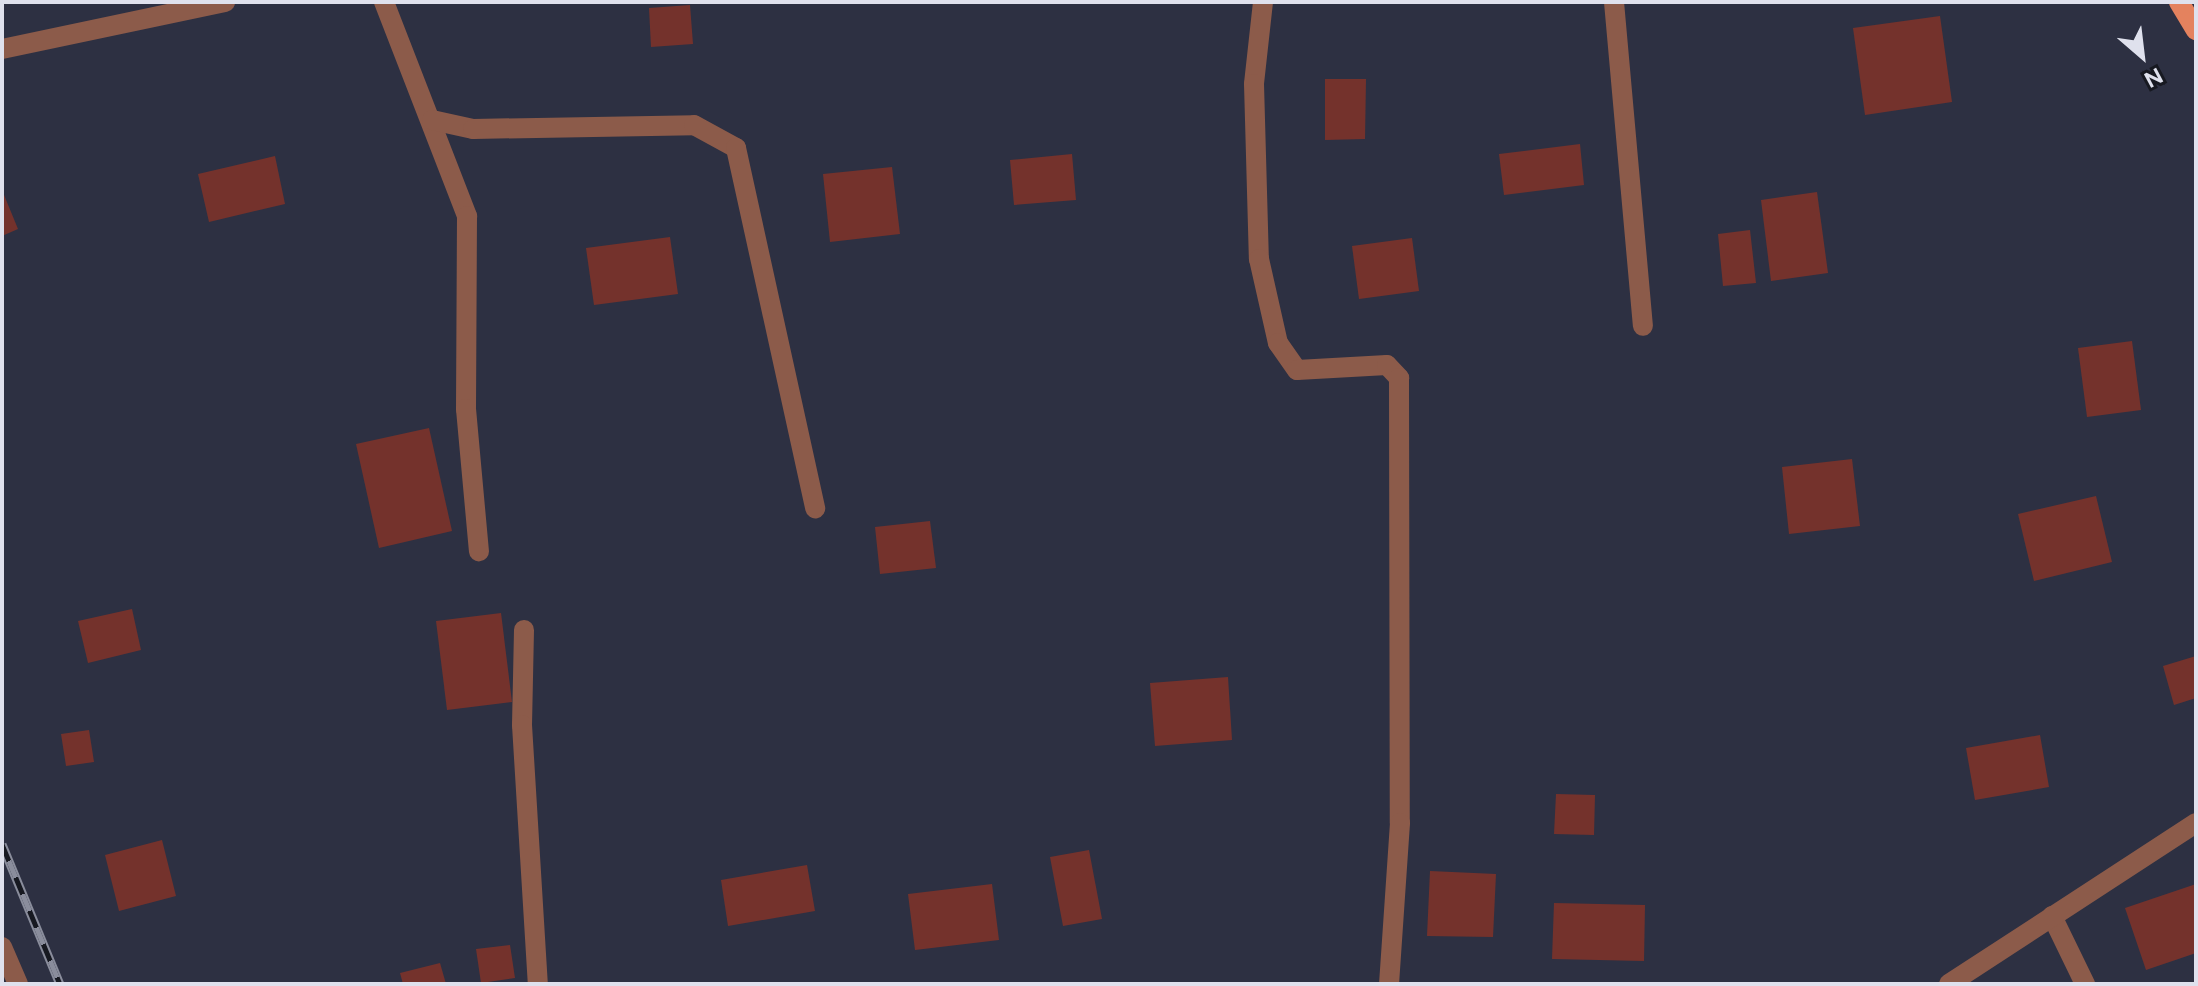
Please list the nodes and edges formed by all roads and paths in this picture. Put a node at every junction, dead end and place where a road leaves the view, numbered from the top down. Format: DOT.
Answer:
graph roads {
  1 [pos="225,2"];
  2 [pos="384,2"];
  3 [pos="1263,2"];
  4 [pos="1614,2"];
  5 [pos="2179,2"];
  6 [pos="133,11"];
  7 [pos="2196,30"];
  8 [pos="2,49"];
  9 [pos="432,120"];
  10 [pos="1643,326"];
  11 [pos="815,508"];
  12 [pos="479,551"];
  13 [pos="524,630"];
  14 [pos="2196,823"];
  15 [pos="2052,916"];
  16 [pos="2,947"];
  17 [pos="18,984"];
  18 [pos="538,984"];
  19 [pos="1389,984"];
  20 [pos="1949,984"];
  21 [pos="2085,984"];
  1 -- 6 [label="street"];
  2 -- 9 [label="street"];
  3 -- 19 [label="street"];
  4 -- 10 [label="street"];
  5 -- 7 [label="main road"];
  6 -- 8 [label="street"];
  9 -- 11 [label="street"];
  9 -- 12 [label="street"];
  13 -- 18 [label="street"];
  14 -- 15 [label="street"];
  15 -- 20 [label="street"];
  15 -- 21 [label="street"];
  16 -- 17 [label="street"];
}
